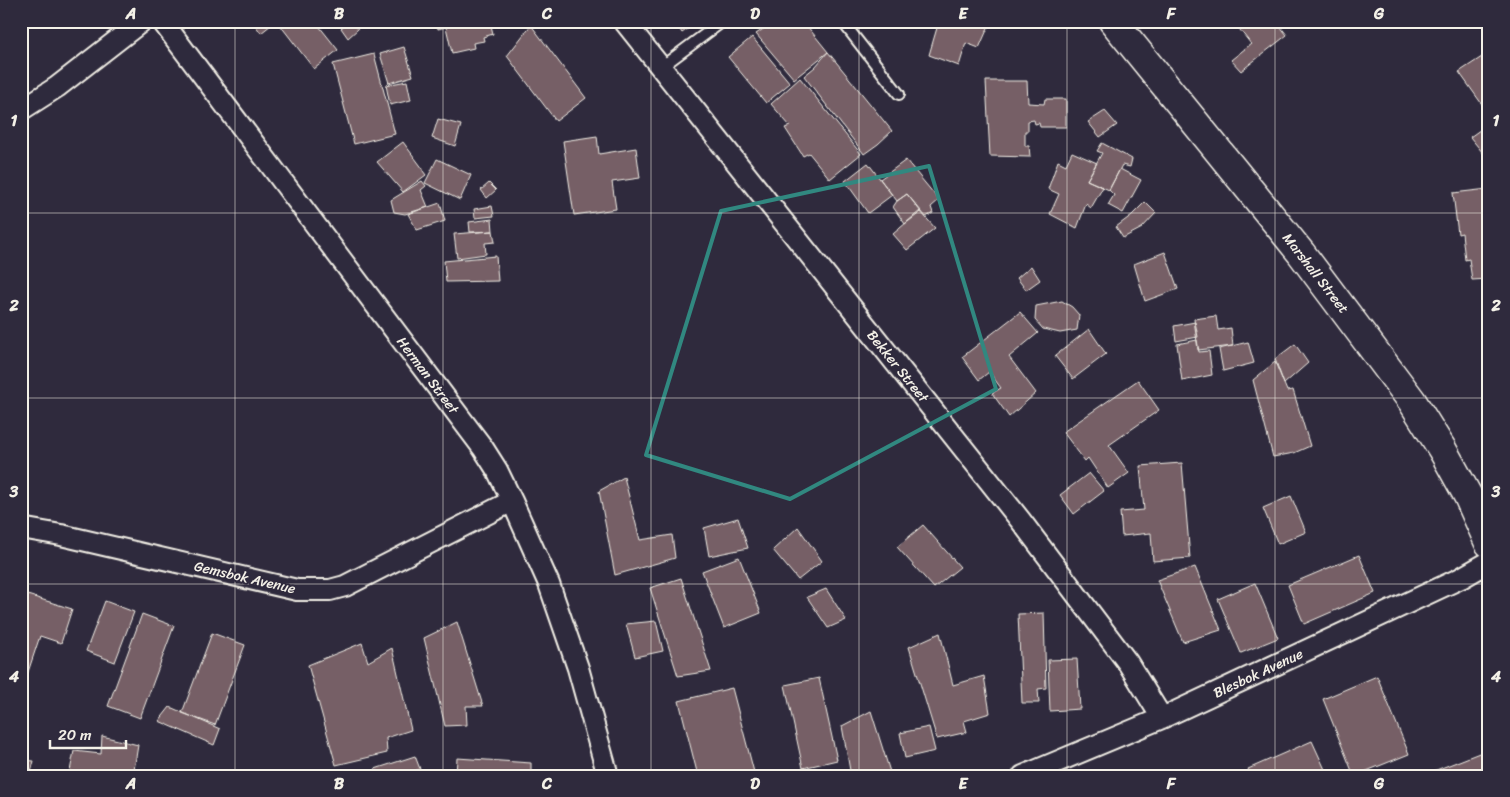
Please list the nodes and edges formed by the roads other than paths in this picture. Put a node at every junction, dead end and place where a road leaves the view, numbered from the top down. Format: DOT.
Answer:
graph roads {
  1 [pos="142,21"];
  2 [pos="162,21"];
  3 [pos="624,21"];
  4 [pos="724,21"];
  5 [pos="842,21"];
  6 [pos="1114,21"];
  7 [pos="660,68"];
  8 [pos="899,94"];
  9 [pos="21,110"];
  10 [pos="512,501"];
  11 [pos="21,528"];
  12 [pos="1489,544"];
  13 [pos="1489,562"];
  14 [pos="1162,718"];
  15 [pos="608,776"];
  16 [pos="1023,776"];
  1 -- 9 [label="street"];
  2 -- 10 [label="street, Herman Street"];
  3 -- 7 [label="street, Bekker Street"];
  4 -- 7 [label="lane"];
  5 -- 8 [label="lane"];
  6 -- 12 [label="street, Marshall Street"];
  7 -- 14 [label="street, Bekker Street"];
  10 -- 11 [label="street, Gemsbok Avenue"];
  10 -- 15 [label="street, Herman Street"];
  13 -- 14 [label="street, Blesbok Avenue"];
  14 -- 16 [label="street, Blesbok Avenue"];
}
